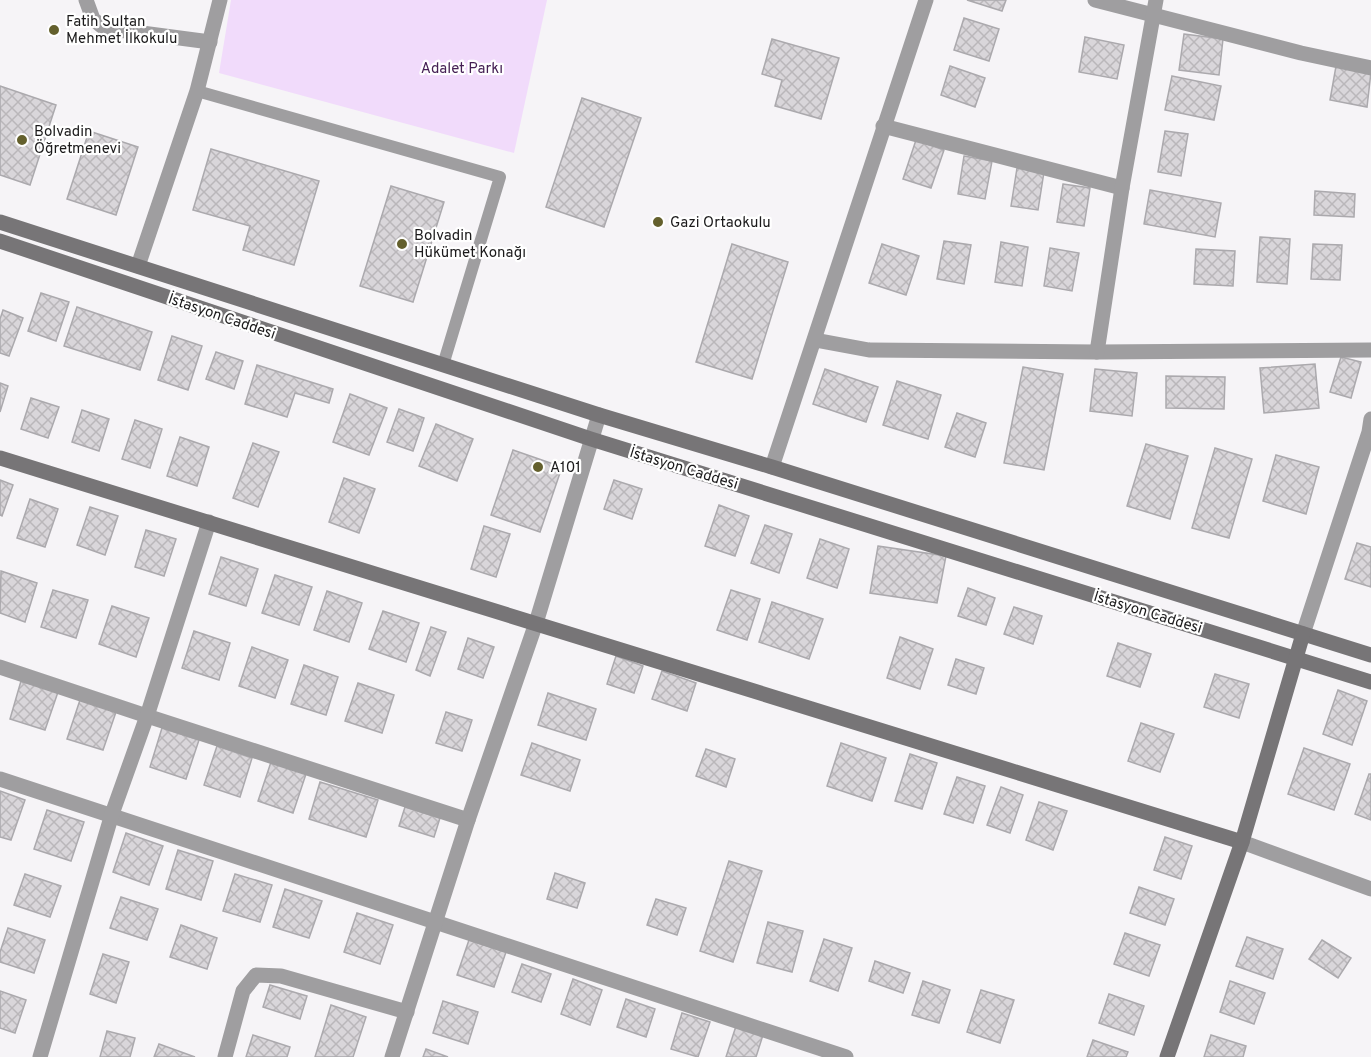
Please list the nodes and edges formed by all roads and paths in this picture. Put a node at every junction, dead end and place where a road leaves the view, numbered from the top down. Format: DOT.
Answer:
graph roads {
  1 [pos="86,0"];
  2 [pos="220,0"];
  3 [pos="926,0"];
  4 [pos="1095,0"];
  5 [pos="1155,7"];
  6 [pos="210,42"];
  7 [pos="1371,68"];
  8 [pos="197,91"];
  9 [pos="882,126"];
  10 [pos="1122,188"];
  11 [pos="0,222"];
  12 [pos="0,241"];
  13 [pos="138,266"];
  14 [pos="814,340"];
  15 [pos="1371,350"];
  16 [pos="1097,352"];
  17 [pos="443,365"];
  18 [pos="599,415"];
  19 [pos="1371,419"];
  20 [pos="591,439"];
  21 [pos="0,458"];
  22 [pos="772,467"];
  23 [pos="209,522"];
  24 [pos="536,623"];
  25 [pos="1303,634"];
  26 [pos="1371,655"];
  27 [pos="1297,659"];
  28 [pos="0,667"];
  29 [pos="1371,682"];
  30 [pos="147,716"];
  31 [pos="0,779"];
  32 [pos="112,814"];
  33 [pos="468,820"];
  34 [pos="1242,842"];
  35 [pos="1371,889"];
  36 [pos="436,923"];
  37 [pos="407,1012"];
  38 [pos="40,1057"];
  39 [pos="225,1057"];
  40 [pos="392,1057"];
  41 [pos="846,1057"];
  42 [pos="1167,1057"];
  1 -- 6 [label="street"];
  2 -- 6 [label="street"];
  3 -- 9 [label="street"];
  4 -- 5 [label="street"];
  5 -- 7 [label="street"];
  5 -- 10 [label="street"];
  6 -- 8 [label="street"];
  8 -- 13 [label="street"];
  8 -- 17 [label="lane"];
  9 -- 10 [label="street"];
  9 -- 14 [label="street"];
  10 -- 16 [label="street"];
  11 -- 13 [label="main road"];
  12 -- 20 [label="main road, İstasyon Caddesi"];
  13 -- 17 [label="main road"];
  14 -- 16 [label="street"];
  14 -- 22 [label="street"];
  15 -- 16 [label="street"];
  17 -- 18 [label="main road"];
  18 -- 20 [label="street"];
  18 -- 22 [label="main road"];
  19 -- 25 [label="street"];
  20 -- 24 [label="street"];
  20 -- 27 [label="main road, İstasyon Caddesi"];
  21 -- 23 [label="main road"];
  22 -- 25 [label="main road"];
  23 -- 24 [label="main road"];
  23 -- 30 [label="street"];
  24 -- 33 [label="street"];
  24 -- 34 [label="main road"];
  25 -- 26 [label="main road"];
  25 -- 27 [label="main road"];
  27 -- 29 [label="main road, İstasyon Caddesi"];
  27 -- 34 [label="main road"];
  28 -- 30 [label="street"];
  30 -- 32 [label="street"];
  30 -- 33 [label="street"];
  31 -- 32 [label="street"];
  32 -- 36 [label="street"];
  32 -- 38 [label="street"];
  33 -- 36 [label="street"];
  34 -- 35 [label="street"];
  34 -- 42 [label="main road"];
  36 -- 37 [label="street"];
  36 -- 41 [label="street"];
  37 -- 39 [label="street"];
  37 -- 40 [label="street"];
}
